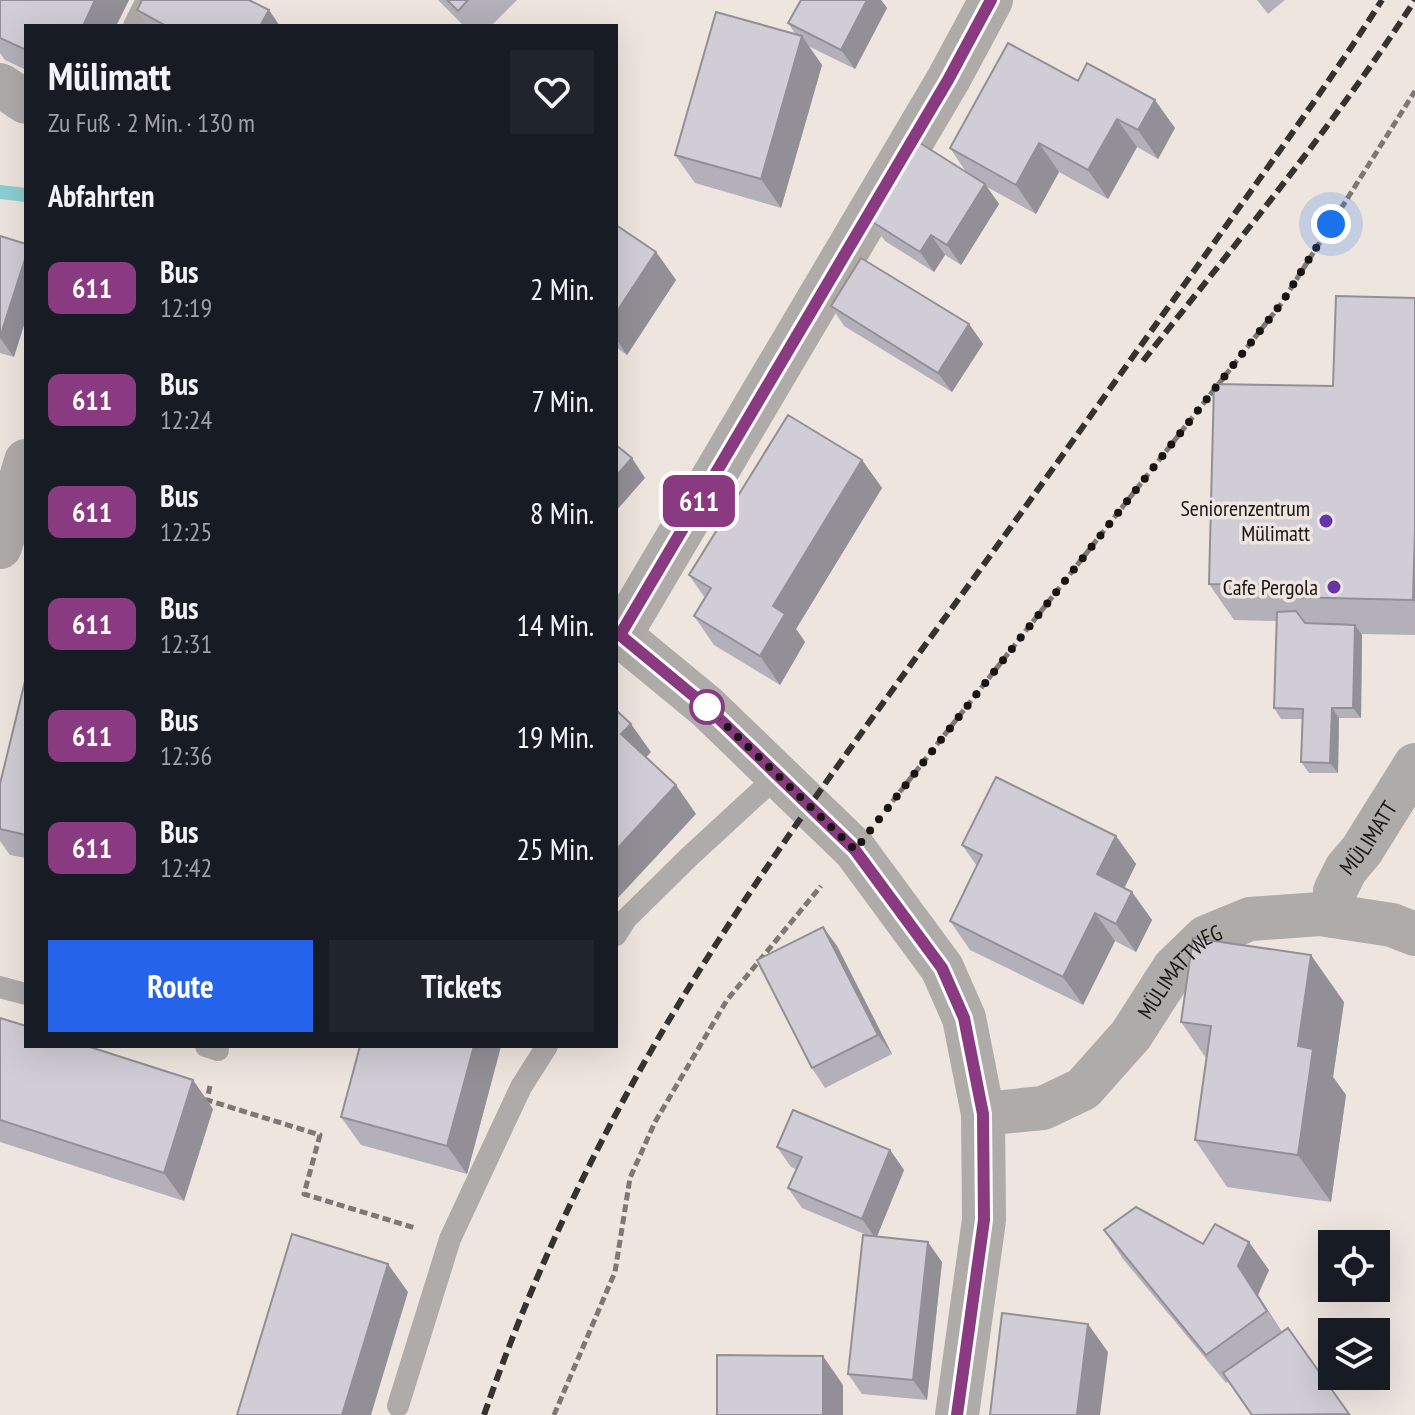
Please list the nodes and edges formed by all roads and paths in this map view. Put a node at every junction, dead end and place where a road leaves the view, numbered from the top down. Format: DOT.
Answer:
graph roads {
  1 [pos="147,0"];
  2 [pos="991,0"];
  3 [pos="135,24"];
  4 [pos="0,85"];
  5 [pos="1415,91"];
  6 [pos="24,101"];
  7 [pos="24,468"];
  8 [pos="0,547"];
  9 [pos="618,633"];
  10 [pos="1415,765"];
  11 [pos="778,775"];
  12 [pos="855,850"];
  13 [pos="1334,916"];
  14 [pos="618,932"];
  15 [pos="1415,934"];
  16 [pos="0,987"];
  17 [pos="24,993"];
  18 [pos="546,1048"];
  19 [pos="250,1114"];
  20 [pos="983,1114"];
  21 [pos="450,1239"];
  22 [pos="398,1406"];
  23 [pos="554,1415"];
  24 [pos="957,1415"];
  1 -- 3 [label="lane"];
  2 -- 9 [label="street"];
  4 -- 6 [label="street"];
  5 -- 12 [label="path"];
  7 -- 8 [label="street"];
  9 -- 11 [label="street"];
  10 -- 13 [label="street, MÜLIMATT"];
  11 -- 12 [label="street"];
  11 -- 14 [label="lane"];
  12 -- 20 [label="street"];
  12 -- 23 [label="path"];
  13 -- 15 [label="street, MÜLIMATTWEG"];
  13 -- 20 [label="street, MÜLIMATTWEG"];
  16 -- 17 [label="lane"];
  18 -- 21 [label="lane"];
  19 -- 21 [label="path"];
  20 -- 24 [label="street"];
  21 -- 22 [label="lane"];
}
